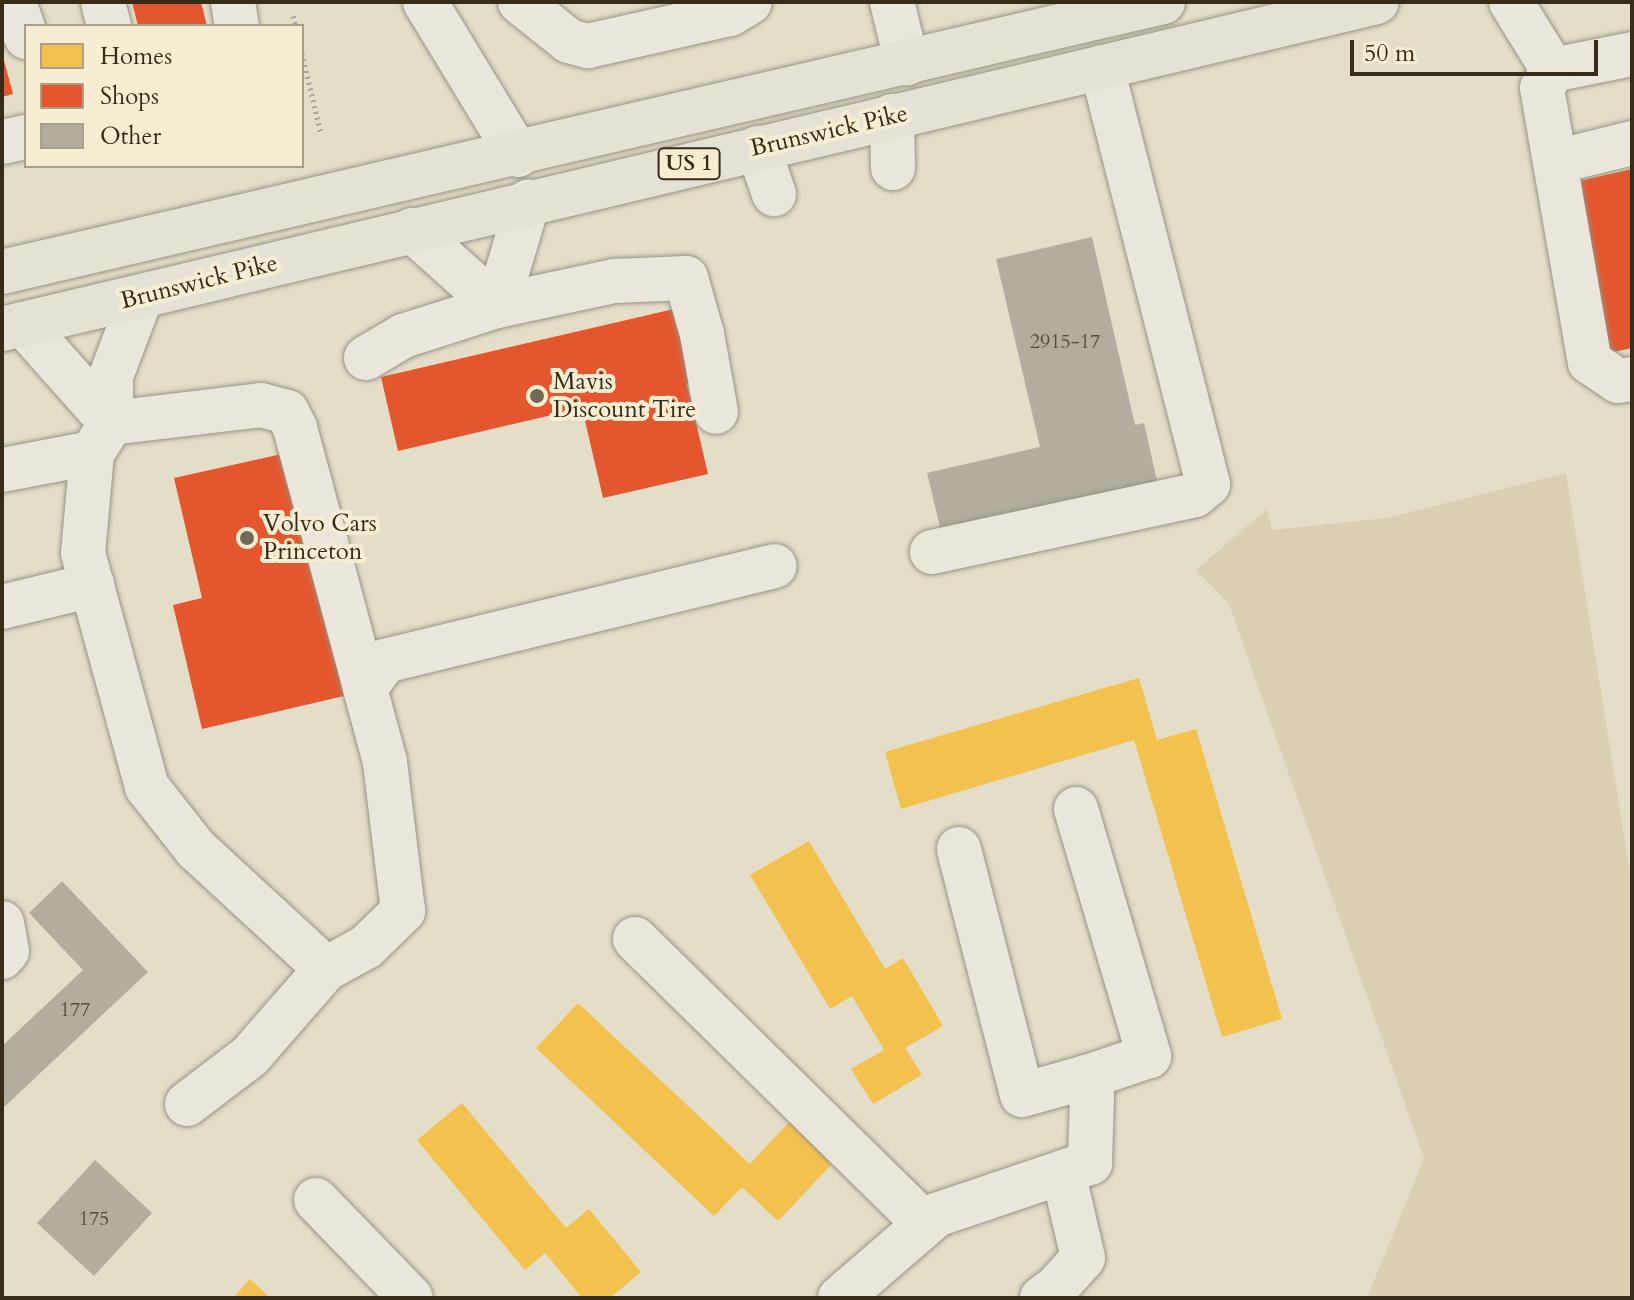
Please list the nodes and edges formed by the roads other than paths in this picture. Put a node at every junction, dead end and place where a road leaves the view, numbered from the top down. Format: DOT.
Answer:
graph roads {
  1 [pos="14,2"];
  2 [pos="103,2"];
  3 [pos="124,2"];
  4 [pos="233,2"];
  5 [pos="425,2"];
  6 [pos="520,2"];
  7 [pos="750,2"];
  8 [pos="892,2"];
  9 [pos="1163,2"];
  10 [pos="1377,2"];
  11 [pos="1511,2"];
  12 [pos="108,24"];
  13 [pos="130,24"];
  14 [pos="237,24"];
  15 [pos="24,31"];
  16 [pos="1632,54"];
  17 [pos="907,63"];
  18 [pos="1102,67"];
  19 [pos="1553,70"];
  20 [pos="892,116"];
  21 [pos="24,137"];
  22 [pos="2,142"];
  23 [pos="1632,143"];
  24 [pos="758,148"];
  25 [pos="518,155"];
  26 [pos="1555,162"];
  27 [pos="893,168"];
  28 [pos="774,194"];
  29 [pos="528,202"];
  30 [pos="412,230"];
  31 [pos="2,272"];
  32 [pos="141,297"];
  33 [pos="497,306"];
  34 [pos="13,327"];
  35 [pos="366,358"];
  36 [pos="1632,379"];
  37 [pos="716,412"];
  38 [pos="101,438"];
  39 [pos="2,470"];
  40 [pos="932,552"];
  41 [pos="775,566"];
  42 [pos="92,585"];
  43 [pos="2,607"];
  44 [pos="365,688"];
  45 [pos="1076,809"];
  46 [pos="959,849"];
  47 [pos="2,923"];
  48 [pos="635,939"];
  49 [pos="2,957"];
  50 [pos="326,969"];
  51 [pos="1087,1077"];
  52 [pos="187,1104"];
  53 [pos="1076,1167"];
  54 [pos="316,1200"];
  55 [pos="925,1224"];
  56 [pos="411,1298"];
  57 [pos="840,1298"];
  58 [pos="1042,1298"];
  1 -- 15 [label="street"];
  2 -- 12 [label="street"];
  3 -- 13 [label="street"];
  4 -- 14 [label="street"];
  5 -- 25 [label="street"];
  6 -- 7 [label="street"];
  8 -- 17 [label="street"];
  9 -- 17 [label="highway, Brunswick Pike / US 1"];
  10 -- 18 [label="highway, Brunswick Pike / US 1"];
  11 -- 19 [label="street"];
  16 -- 19 [label="street"];
  17 -- 25 [label="highway, Brunswick Pike / US 1"];
  18 -- 20 [label="highway, Brunswick Pike / US 1"];
  18 -- 40 [label="street"];
  19 -- 26 [label="street"];
  20 -- 24 [label="highway, Brunswick Pike / US 1"];
  20 -- 27 [label="street"];
  21 -- 22 [label="street"];
  23 -- 26 [label="street"];
  24 -- 28 [label="street"];
  24 -- 29 [label="highway, Brunswick Pike / US 1"];
  25 -- 31 [label="highway, Brunswick Pike / US 1"];
  26 -- 36 [label="street"];
  29 -- 30 [label="highway, Brunswick Pike / US 1"];
  29 -- 33 [label="street"];
  30 -- 32 [label="highway, Brunswick Pike / US 1"];
  30 -- 33 [label="street"];
  32 -- 34 [label="highway, Brunswick Pike / US 1"];
  32 -- 38 [label="street"];
  33 -- 35 [label="street"];
  33 -- 37 [label="street"];
  34 -- 38 [label="street"];
  38 -- 39 [label="street"];
  38 -- 42 [label="street"];
  38 -- 44 [label="street"];
  41 -- 44 [label="street"];
  42 -- 43 [label="street"];
  42 -- 50 [label="street"];
  44 -- 50 [label="street"];
  45 -- 51 [label="street"];
  46 -- 51 [label="street"];
  47 -- 49 [label="street"];
  48 -- 55 [label="street"];
  50 -- 52 [label="street"];
  51 -- 53 [label="street"];
  53 -- 55 [label="street"];
  53 -- 58 [label="street"];
  54 -- 56 [label="street"];
  55 -- 57 [label="street"];
}
